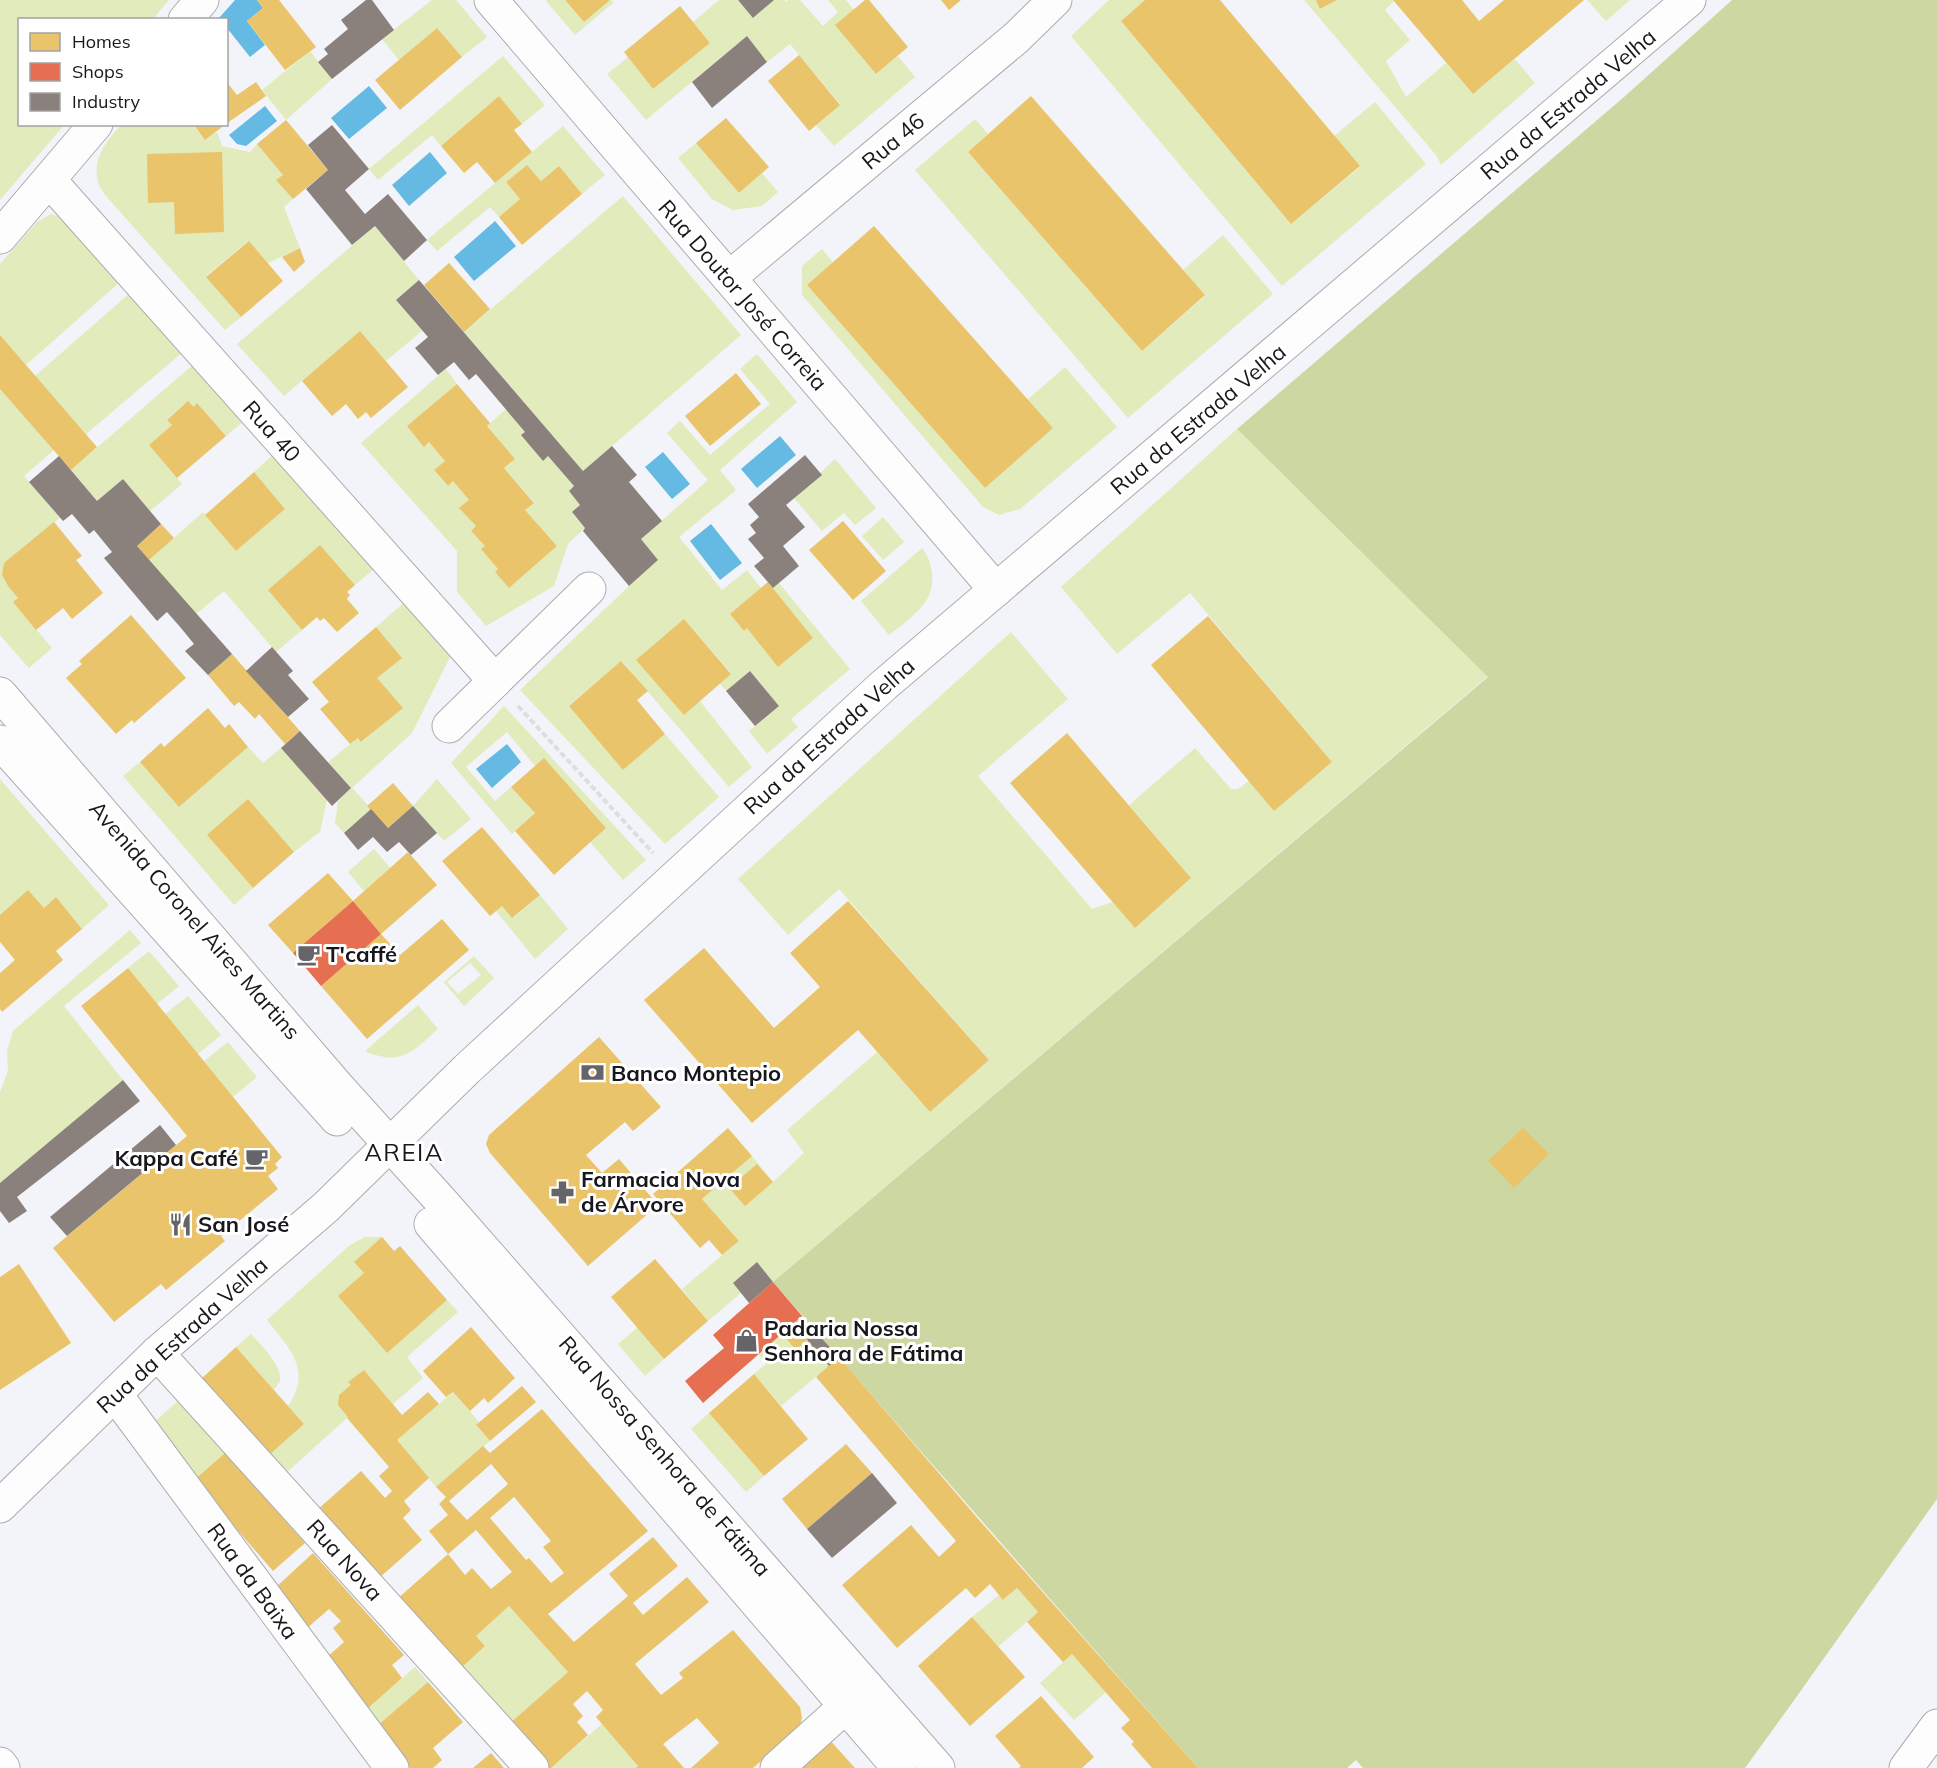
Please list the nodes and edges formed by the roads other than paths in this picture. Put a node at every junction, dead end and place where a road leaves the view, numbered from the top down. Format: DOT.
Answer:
graph roads {
  1 [pos="202,0"];
  2 [pos="491,0"];
  3 [pos="1055,0"];
  4 [pos="1689,0"];
  5 [pos="187,18"];
  6 [pos="94,126"];
  7 [pos="49,180"];
  8 [pos="0,237"];
  9 [pos="729,278"];
  10 [pos="589,589"];
  11 [pos="996,590"];
  12 [pos="495,681"];
  13 [pos="0,694"];
  14 [pos="449,726"];
  15 [pos="0,742"];
  16 [pos="382,1153"];
  17 [pos="157,1353"];
  18 [pos="115,1394"];
  19 [pos="0,1506"];
  20 [pos="856,1696"];
  21 [pos="1937,1726"];
  22 [pos="0,1764"];
  23 [pos="3,1768"];
  24 [pos="392,1768"];
  25 [pos="532,1768"];
  26 [pos="777,1768"];
  27 [pos="899,1768"];
  28 [pos="938,1768"];
  29 [pos="1906,1768"];
  1 -- 5 [label="street"];
  2 -- 9 [label="street, Rua Doutor José Correia"];
  3 -- 9 [label="street, Rua 46"];
  4 -- 11 [label="street, Rua da Estrada Velha"];
  6 -- 7 [label="street"];
  7 -- 8 [label="street"];
  7 -- 12 [label="street, Rua 40"];
  9 -- 11 [label="street, Rua Doutor José Correia"];
  10 -- 12 [label="street"];
  11 -- 16 [label="street, Rua da Estrada Velha"];
  12 -- 14 [label="street"];
  13 -- 16 [label="street, Avenida Coronel Aires Martins"];
  15 -- 16 [label="street, Avenida Coronel Aires Martins"];
  16 -- 17 [label="street, Rua da Estrada Velha"];
  16 -- 20 [label="street, Rua Nossa Senhora de Fátima"];
  17 -- 18 [label="street, Rua da Estrada Velha"];
  17 -- 25 [label="street, Rua Nova"];
  18 -- 19 [label="street, Rua da Estrada Velha"];
  18 -- 24 [label="street, Rua da Baixa"];
  20 -- 26 [label="street"];
  20 -- 27 [label="street, Rua Nossa Senhora de Fátima"];
  20 -- 28 [label="street, Rua Nossa Senhora de Fátima"];
  21 -- 29 [label="street"];
  22 -- 23 [label="street"];
}
